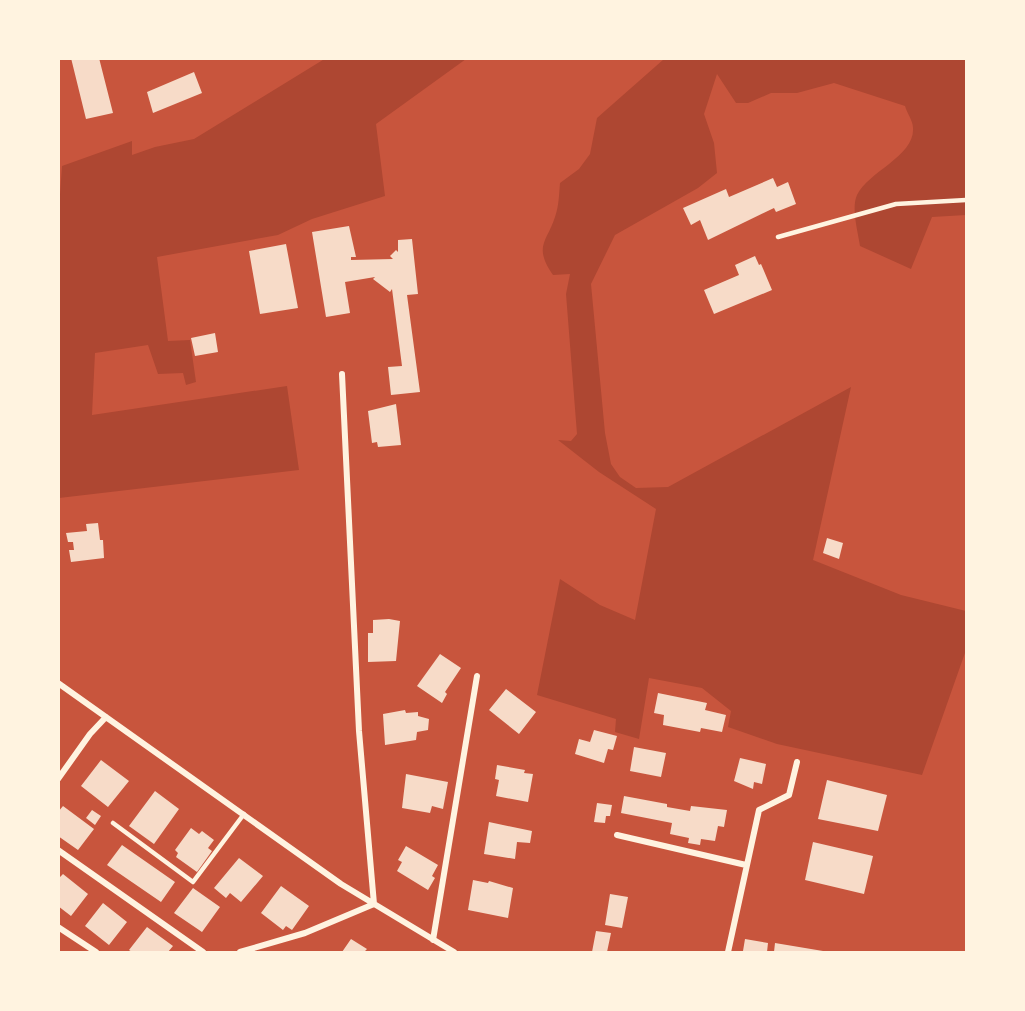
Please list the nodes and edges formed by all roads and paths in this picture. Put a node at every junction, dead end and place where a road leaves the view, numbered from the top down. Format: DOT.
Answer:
graph roads {
  1 [pos="966,200"];
  2 [pos="778,237"];
  3 [pos="342,374"];
  4 [pos="477,676"];
  5 [pos="58,683"];
  6 [pos="106,717"];
  7 [pos="797,762"];
  8 [pos="58,779"];
  9 [pos="244,814"];
  10 [pos="113,823"];
  11 [pos="617,835"];
  12 [pos="61,852"];
  13 [pos="746,865"];
  14 [pos="374,904"];
  15 [pos="58,927"];
  16 [pos="433,940"];
  17 [pos="96,952"];
  18 [pos="203,952"];
  19 [pos="240,952"];
  20 [pos="454,952"];
  21 [pos="728,952"];
  1 -- 2 [label="lane"];
  3 -- 14 [label="street"];
  4 -- 16 [label="street"];
  5 -- 6 [label="street"];
  6 -- 8 [label="street"];
  6 -- 9 [label="street"];
  7 -- 13 [label="street"];
  9 -- 10 [label="lane"];
  9 -- 14 [label="street"];
  11 -- 13 [label="street"];
  12 -- 18 [label="street"];
  13 -- 21 [label="street"];
  14 -- 16 [label="street"];
  14 -- 19 [label="street"];
  15 -- 17 [label="street"];
  16 -- 20 [label="street"];
}
